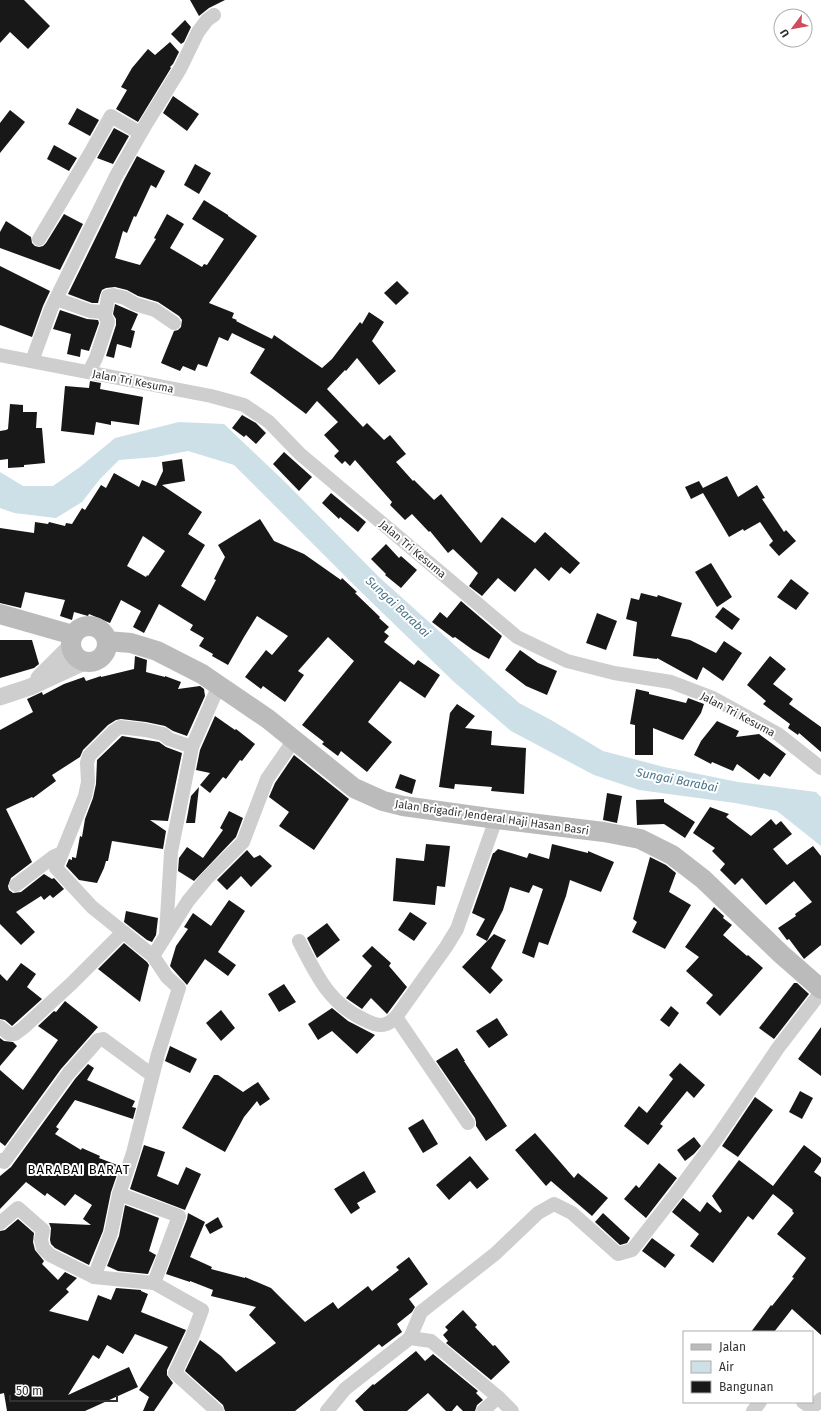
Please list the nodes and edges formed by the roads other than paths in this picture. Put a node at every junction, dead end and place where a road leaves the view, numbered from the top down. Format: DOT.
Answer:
graph roads {
  1 [pos="214,15"];
  2 [pos="140,133"];
  3 [pos="39,239"];
  4 [pos="56,299"];
  5 [pos="103,312"];
  6 [pos="174,324"];
  7 [pos="0,355"];
  8 [pos="32,361"];
  9 [pos="89,372"];
  10 [pos="0,614"];
  11 [pos="72,641"];
  12 [pos="107,642"];
  13 [pos="84,662"];
  14 [pos="219,685"];
  15 [pos="30,687"];
  16 [pos="0,697"];
  17 [pos="294,740"];
  18 [pos="192,747"];
  19 [pos="821,768"];
  20 [pos="496,818"];
  21 [pos="62,853"];
  22 [pos="16,885"];
  23 [pos="123,932"];
  24 [pos="166,934"];
  25 [pos="299,941"];
  26 [pos="153,956"];
  27 [pos="821,989"];
  28 [pos="821,992"];
  29 [pos="396,1018"];
  30 [pos="0,1027"];
  31 [pos="152,1075"];
  32 [pos="468,1123"];
  33 [pos="0,1160"];
  34 [pos="119,1194"];
  35 [pos="0,1223"];
  36 [pos="94,1277"];
  37 [pos="154,1283"];
  38 [pos="410,1338"];
  39 [pos="498,1397"];
  40 [pos="821,1399"];
  41 [pos="759,1403"];
  42 [pos="804,1403"];
  43 [pos="217,1411"];
  44 [pos="326,1411"];
  45 [pos="483,1411"];
  46 [pos="512,1411"];
  47 [pos="753,1411"];
  1 -- 2 [label="street"];
  2 -- 3 [label="street"];
  2 -- 4 [label="street"];
  4 -- 5 [label="street"];
  4 -- 8 [label="street"];
  5 -- 6 [label="street"];
  5 -- 9 [label="street"];
  7 -- 8 [label="street, Jalan Tri Kesuma"];
  8 -- 9 [label="street, Jalan Tri Kesuma"];
  9 -- 19 [label="street, Jalan Tri Kesuma"];
  10 -- 11 [label="main road"];
  11 -- 12 [label="main road"];
  11 -- 13 [label="main road"];
  11 -- 15 [label="street"];
  12 -- 13 [label="main road"];
  12 -- 14 [label="main road, Jalan Brigadir Jenderal Haji Hasan Basri"];
  13 -- 15 [label="street"];
  14 -- 17 [label="main road, Jalan Brigadir Jenderal Haji Hasan Basri"];
  14 -- 18 [label="street"];
  15 -- 16 [label="street"];
  17 -- 20 [label="main road, Jalan Brigadir Jenderal Haji Hasan Basri"];
  17 -- 24 [label="street"];
  18 -- 21 [label="street"];
  18 -- 24 [label="street"];
  20 -- 27 [label="main road, Jalan Brigadir Jenderal Haji Hasan Basri"];
  20 -- 29 [label="street"];
  21 -- 22 [label="street"];
  21 -- 23 [label="street"];
  23 -- 26 [label="street"];
  23 -- 30 [label="street"];
  24 -- 26 [label="street"];
  25 -- 29 [label="street"];
  26 -- 31 [label="street"];
  28 -- 38 [label="street"];
  29 -- 32 [label="street"];
  31 -- 33 [label="street"];
  31 -- 34 [label="street"];
  34 -- 36 [label="street"];
  34 -- 37 [label="street"];
  35 -- 36 [label="street"];
  36 -- 37 [label="street"];
  37 -- 43 [label="street"];
  38 -- 39 [label="street"];
  38 -- 44 [label="street"];
  39 -- 45 [label="street"];
  39 -- 46 [label="street"];
  40 -- 42 [label="street"];
  41 -- 47 [label="street"];
}
